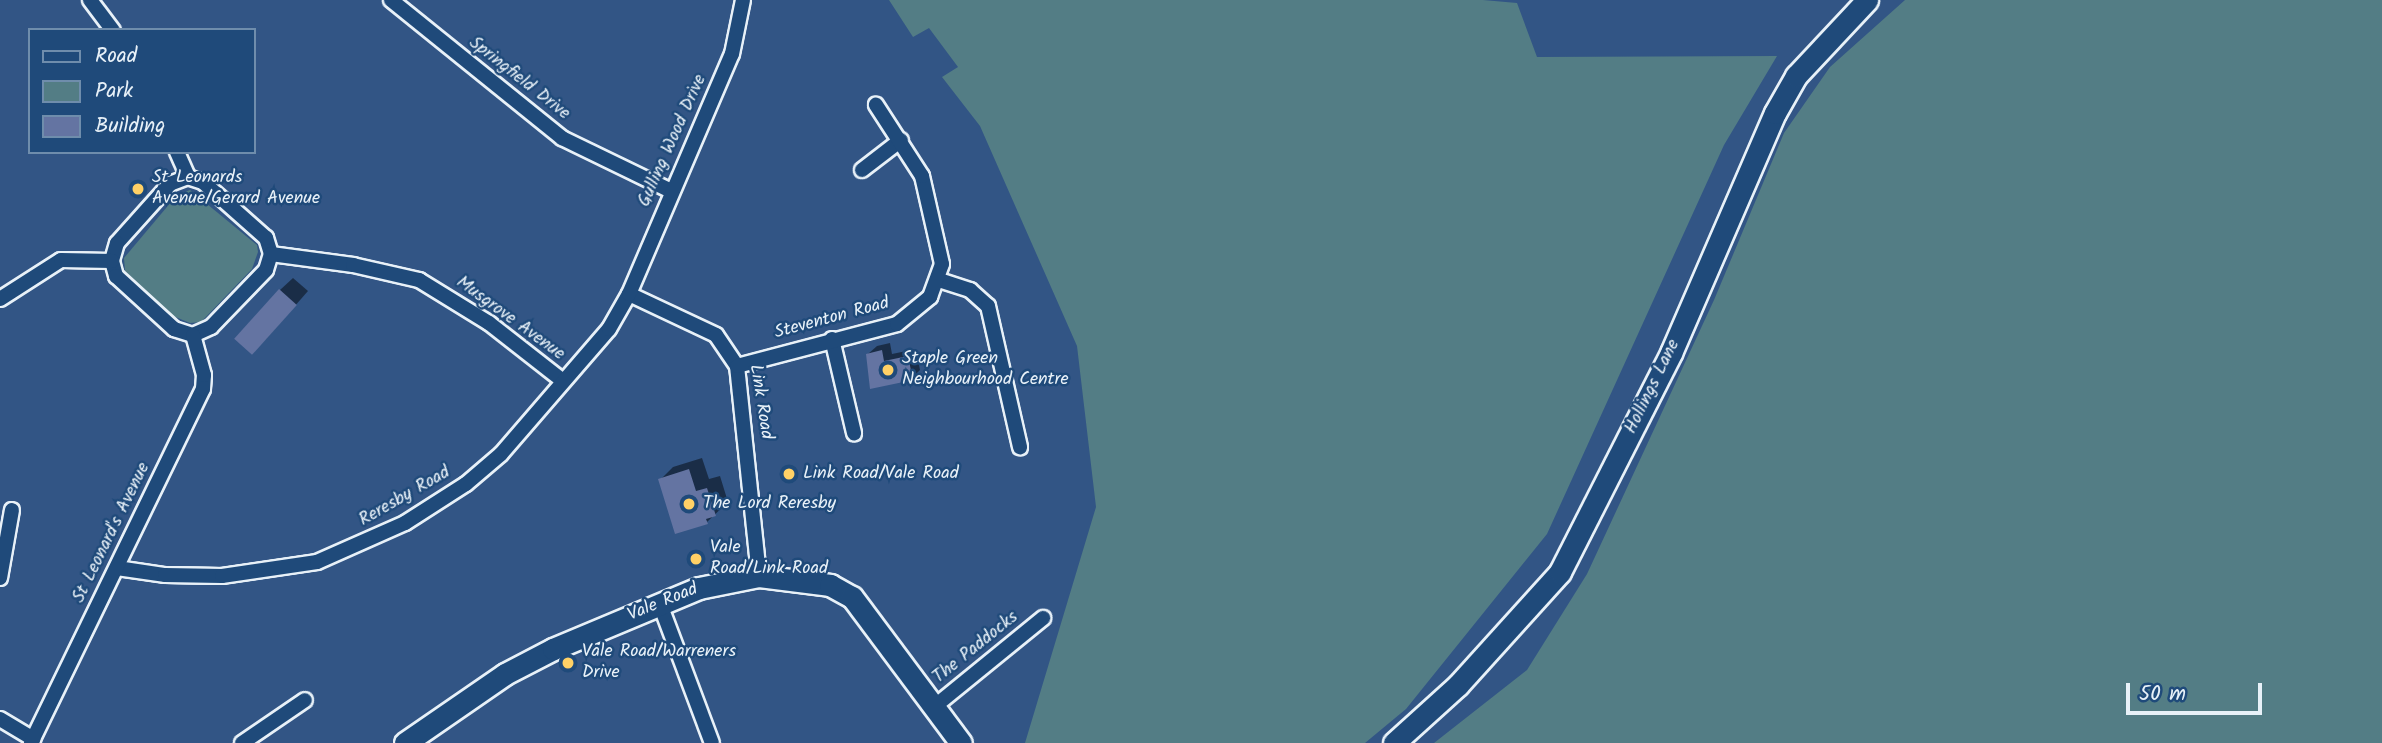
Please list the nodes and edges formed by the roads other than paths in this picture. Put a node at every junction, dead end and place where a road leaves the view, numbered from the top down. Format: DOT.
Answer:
graph roads {
  1 [pos="90,0"];
  2 [pos="743,0"];
  3 [pos="1867,0"];
  4 [pos="401,3"];
  5 [pos="111,28"];
  6 [pos="876,105"];
  7 [pos="901,140"];
  8 [pos="178,154"];
  9 [pos="862,170"];
  10 [pos="188,177"];
  11 [pos="671,191"];
  12 [pos="271,254"];
  13 [pos="112,261"];
  14 [pos="939,280"];
  15 [pos="629,294"];
  16 [pos="0,299"];
  17 [pos="193,335"];
  18 [pos="832,339"];
  19 [pos="737,366"];
  20 [pos="563,381"];
  21 [pos="855,433"];
  22 [pos="1020,447"];
  23 [pos="12,510"];
  24 [pos="117,568"];
  25 [pos="759,576"];
  26 [pos="0,578"];
  27 [pos="660,604"];
  28 [pos="1043,618"];
  29 [pos="306,700"];
  30 [pos="934,708"];
  31 [pos="0,719"];
  32 [pos="32,741"];
  33 [pos="242,743"];
  34 [pos="405,743"];
  35 [pos="712,743"];
  36 [pos="961,743"];
  37 [pos="1394,743"];
  1 -- 5 [label="street"];
  2 -- 11 [label="street, Gulling Wood Drive"];
  3 -- 37 [label="street, Hollings Lane"];
  4 -- 11 [label="street, Springfield Drive"];
  6 -- 7 [label="street"];
  7 -- 9 [label="street"];
  7 -- 14 [label="street"];
  8 -- 10 [label="street"];
  10 -- 12 [label="street"];
  10 -- 13 [label="street"];
  11 -- 15 [label="street, Gulling Wood Drive"];
  12 -- 17 [label="street"];
  12 -- 20 [label="street, Musgrove Avenue"];
  13 -- 16 [label="street"];
  13 -- 17 [label="street"];
  14 -- 18 [label="street, Steventon Road"];
  14 -- 22 [label="street"];
  15 -- 19 [label="street, Link Road"];
  15 -- 20 [label="street, Reresby Road"];
  17 -- 24 [label="street, St Leonard's Avenue"];
  18 -- 19 [label="street, Steventon Road"];
  18 -- 21 [label="street"];
  19 -- 25 [label="street, Link Road"];
  20 -- 24 [label="street, Reresby Road"];
  23 -- 26 [label="street"];
  24 -- 32 [label="street, St Leonard's Avenue"];
  25 -- 27 [label="street, Vale Road"];
  25 -- 30 [label="street, Vale Road"];
  27 -- 34 [label="street, Vale Road"];
  27 -- 35 [label="street"];
  28 -- 30 [label="street, The Paddocks"];
  29 -- 33 [label="street"];
  30 -- 36 [label="street, Vale Road"];
  31 -- 32 [label="street"];
}
